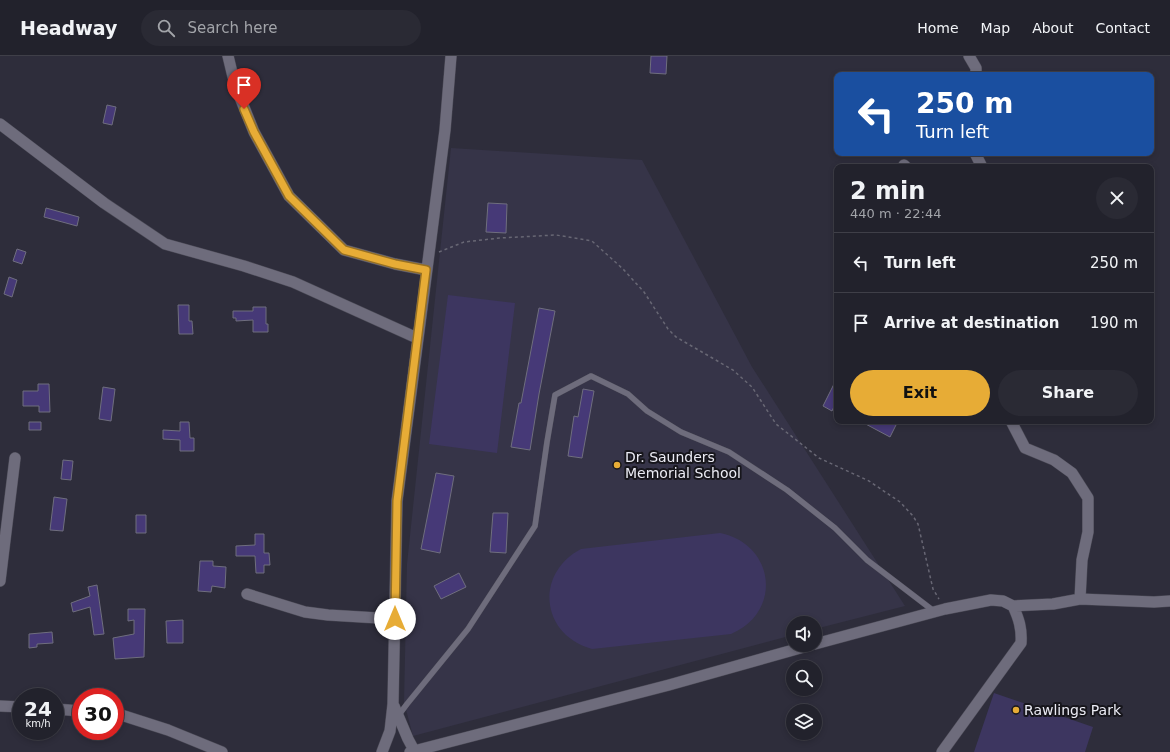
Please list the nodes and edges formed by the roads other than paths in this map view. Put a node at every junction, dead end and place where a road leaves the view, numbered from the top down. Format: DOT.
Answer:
graph roads {
  1 [pos="228,56"];
  2 [pos="451,56"];
  3 [pos="969,56"];
  4 [pos="976,72"];
  5 [pos="0,124"];
  6 [pos="426,270"];
  7 [pos="417,338"];
  8 [pos="1013,424"];
  9 [pos="16,458"];
  10 [pos="0,581"];
  11 [pos="247,594"];
  12 [pos="1080,599"];
  13 [pos="1170,601"];
  14 [pos="1014,606"];
  15 [pos="940,611"];
  16 [pos="395,619"];
  17 [pos="822,642"];
  18 [pos="786,652"];
  19 [pos="393,704"];
  20 [pos="0,706"];
  21 [pos="12,707"];
  22 [pos="124,716"];
  23 [pos="398,717"];
  24 [pos="222,752"];
  25 [pos="382,752"];
  26 [pos="412,752"];
  27 [pos="942,752"];
  1 -- 6 [label="street"];
  2 -- 6 [label="street"];
  3 -- 4 [label="street"];
  5 -- 7 [label="street"];
  6 -- 7 [label="street"];
  7 -- 16 [label="street"];
  8 -- 12 [label="street"];
  9 -- 10 [label="street"];
  11 -- 16 [label="street"];
  12 -- 13 [label="street"];
  12 -- 14 [label="street"];
  14 -- 15 [label="street"];
  14 -- 27 [label="street"];
  15 -- 17 [label="street"];
  15 -- 23 [label="lane"];
  16 -- 19 [label="street"];
  18 -- 26 [label="street"];
  19 -- 23 [label="street"];
  19 -- 25 [label="street"];
  20 -- 21 [label="street"];
  22 -- 24 [label="street"];
  23 -- 26 [label="street"];
}
